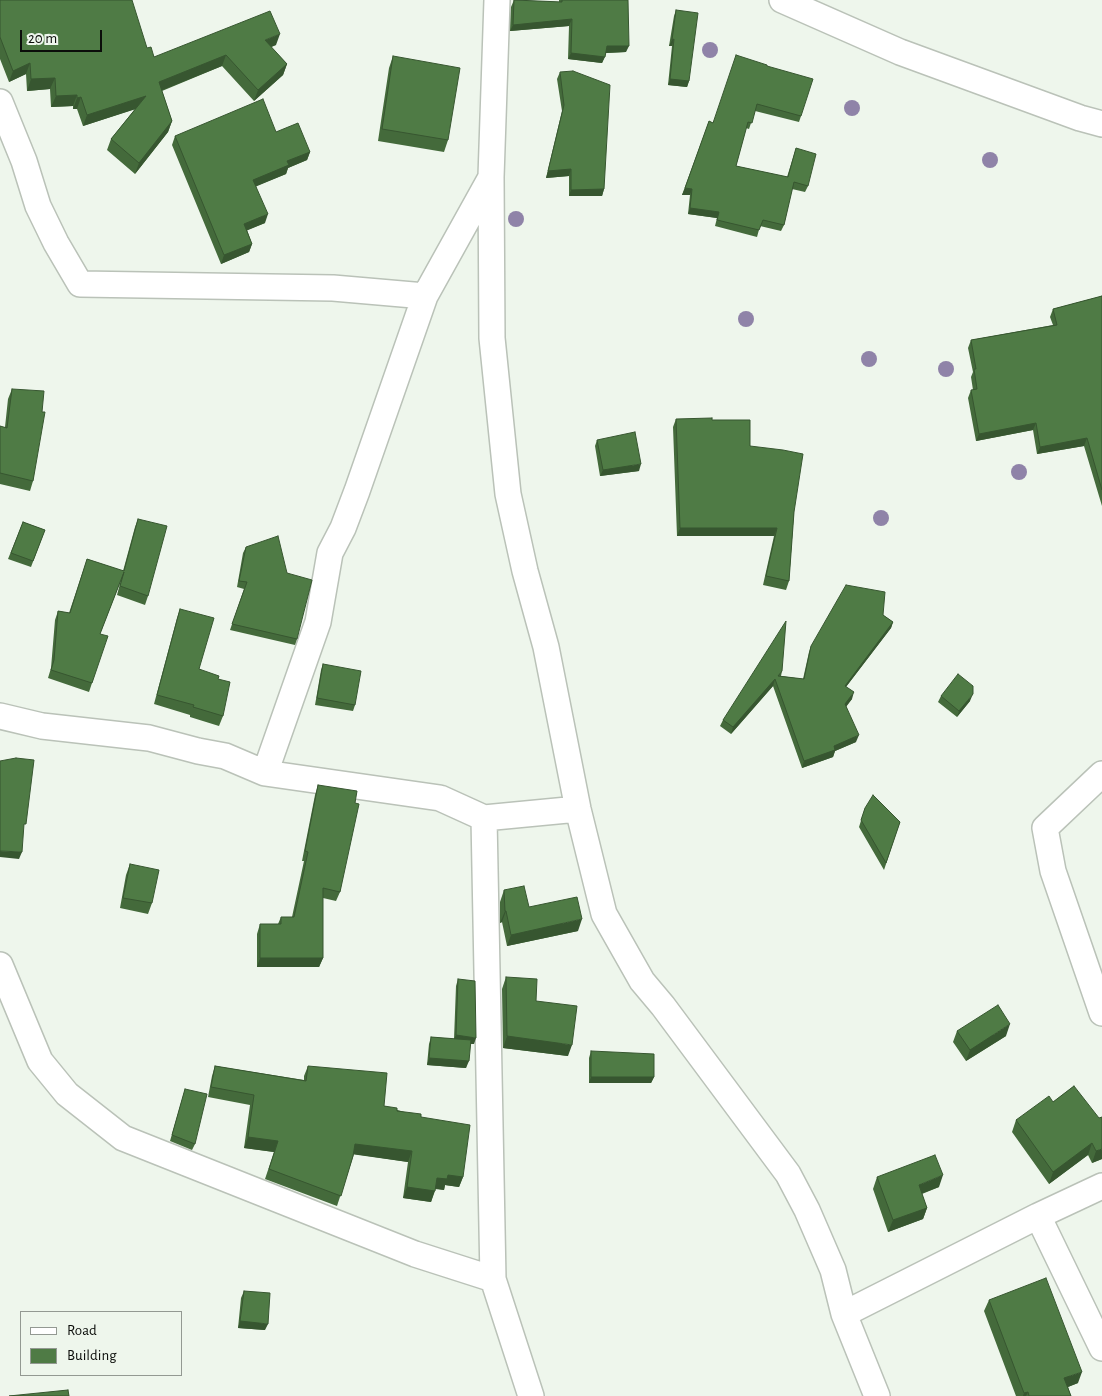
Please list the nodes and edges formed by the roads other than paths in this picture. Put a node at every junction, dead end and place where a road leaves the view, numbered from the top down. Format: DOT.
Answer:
graph roads {
  1 [pos="497,0"];
  2 [pos="782,0"];
  3 [pos="0,102"];
  4 [pos="1102,124"];
  5 [pos="491,177"];
  6 [pos="425,296"];
  7 [pos="0,716"];
  8 [pos="265,773"];
  9 [pos="1102,774"];
  10 [pos="578,809"];
  11 [pos="484,818"];
  12 [pos="0,965"];
  13 [pos="1102,1013"];
  14 [pos="1102,1186"];
  15 [pos="1038,1216"];
  16 [pos="493,1279"];
  17 [pos="844,1314"];
  18 [pos="1102,1348"];
  19 [pos="531,1396"];
  20 [pos="877,1396"];
  1 -- 5 [label="street"];
  2 -- 4 [label="street"];
  3 -- 6 [label="street"];
  5 -- 6 [label="street"];
  5 -- 10 [label="street"];
  6 -- 8 [label="street"];
  7 -- 8 [label="street"];
  8 -- 11 [label="street"];
  9 -- 13 [label="street"];
  10 -- 11 [label="street"];
  10 -- 17 [label="street"];
  11 -- 16 [label="street"];
  12 -- 16 [label="street"];
  14 -- 15 [label="street"];
  15 -- 17 [label="street"];
  15 -- 18 [label="street"];
  16 -- 19 [label="street"];
  17 -- 20 [label="street"];
}
